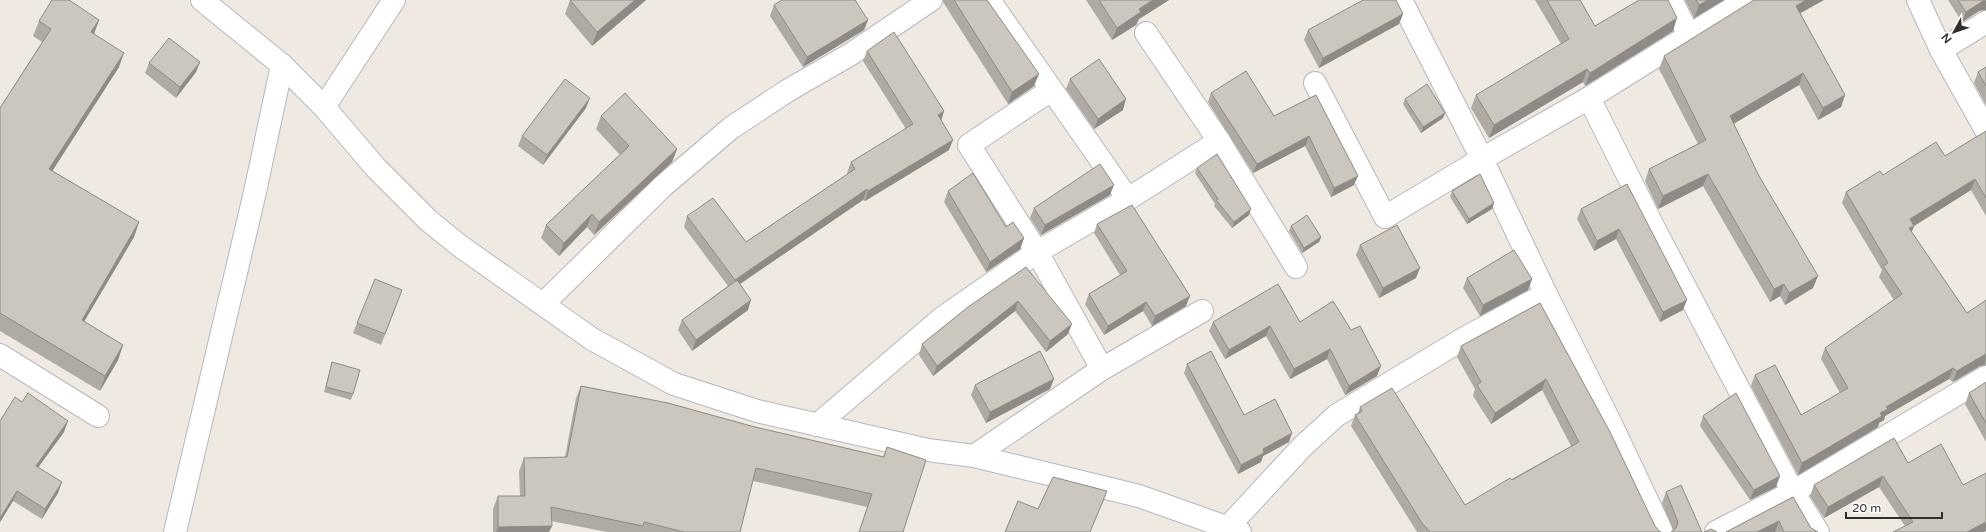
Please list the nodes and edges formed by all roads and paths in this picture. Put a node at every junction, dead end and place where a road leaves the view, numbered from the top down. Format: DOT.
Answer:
graph roads {
  1 [pos="202,0"];
  2 [pos="394,0"];
  3 [pos="931,0"];
  4 [pos="989,0"];
  5 [pos="1402,0"];
  6 [pos="1670,0"];
  7 [pos="1746,0"];
  8 [pos="1918,0"];
  9 [pos="1986,22"];
  10 [pos="1146,33"];
  11 [pos="1689,35"];
  12 [pos="1941,50"];
  13 [pos="282,65"];
  14 [pos="1315,83"];
  15 [pos="1051,90"];
  16 [pos="1589,98"];
  17 [pos="324,107"];
  18 [pos="1986,130"];
  19 [pos="1219,141"];
  20 [pos="1482,158"];
  21 [pos="1128,199"];
  22 [pos="1037,252"];
  23 [pos="1296,267"];
  24 [pos="1546,294"];
  25 [pos="543,304"];
  26 [pos="1202,311"];
  27 [pos="0,355"];
  28 [pos="1102,370"];
  29 [pos="1986,377"];
  30 [pos="98,416"];
  31 [pos="817,425"];
  32 [pos="974,456"];
  33 [pos="1793,492"];
  34 [pos="1234,530"];
  35 [pos="174,532"];
  36 [pos="1662,532"];
  37 [pos="1716,532"];
  38 [pos="1818,532"];
  1 -- 13 [label="street"];
  2 -- 17 [label="street"];
  3 -- 25 [label="street"];
  4 -- 15 [label="street"];
  5 -- 20 [label="street"];
  6 -- 11 [label="street"];
  7 -- 11 [label="street"];
  8 -- 12 [label="street"];
  9 -- 12 [label="street"];
  10 -- 19 [label="street"];
  11 -- 16 [label="street"];
  12 -- 18 [label="street"];
  13 -- 17 [label="street"];
  13 -- 35 [label="street"];
  14 -- 20 [label="street"];
  15 -- 21 [label="street"];
  15 -- 22 [label="street"];
  16 -- 20 [label="street"];
  16 -- 33 [label="street"];
  17 -- 25 [label="street"];
  19 -- 21 [label="street"];
  19 -- 23 [label="street"];
  20 -- 24 [label="street"];
  21 -- 22 [label="street"];
  22 -- 28 [label="street"];
  22 -- 31 [label="street"];
  24 -- 34 [label="street"];
  24 -- 36 [label="street"];
  25 -- 31 [label="street"];
  26 -- 28 [label="street"];
  27 -- 30 [label="street"];
  28 -- 32 [label="street"];
  29 -- 33 [label="street"];
  31 -- 32 [label="street"];
  32 -- 34 [label="street"];
  33 -- 37 [label="street"];
  33 -- 38 [label="street"];
}
